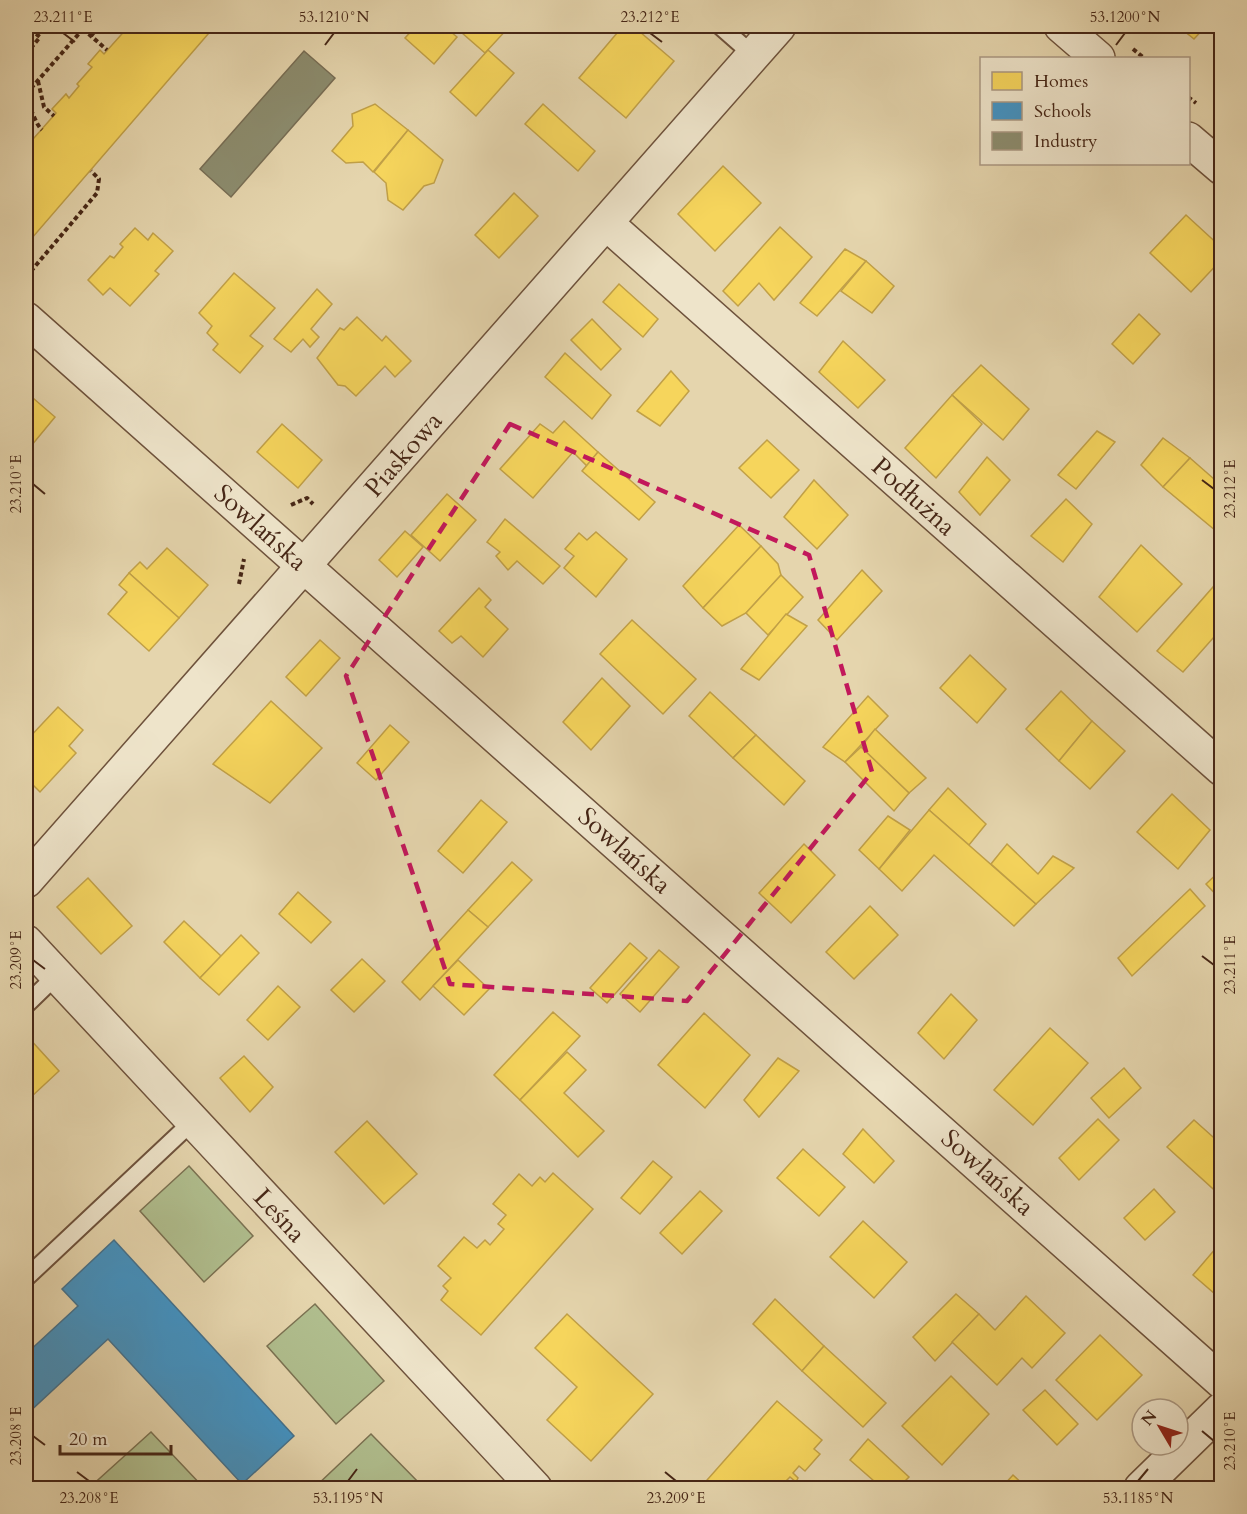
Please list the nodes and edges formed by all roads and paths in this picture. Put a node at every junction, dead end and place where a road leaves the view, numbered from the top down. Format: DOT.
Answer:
graph roads {
  1 [pos="26,26"];
  2 [pos="99,26"];
  3 [pos="720,26"];
  4 [pos="779,26"];
  5 [pos="1061,26"];
  6 [pos="81,27"];
  7 [pos="91,36"];
  8 [pos="107,50"];
  9 [pos="26,54"];
  10 [pos="753,55"];
  11 [pos="1097,57"];
  12 [pos="38,80"];
  13 [pos="26,94"];
  14 [pos="26,104"];
  15 [pos="54,116"];
  16 [pos="42,130"];
  17 [pos="1190,141"];
  18 [pos="1221,168"];
  19 [pos="91,171"];
  20 [pos="606,223"];
  21 [pos="26,277"];
  22 [pos="26,319"];
  23 [pos="236,550"];
  24 [pos="304,566"];
  25 [pos="264,611"];
  26 [pos="1221,769"];
  27 [pos="26,881"];
  28 [pos="26,942"];
  29 [pos="57,975"];
  30 [pos="26,1005"];
  31 [pos="193,1121"];
  32 [pos="26,1278"];
  33 [pos="1221,1382"];
  34 [pos="1221,1409"];
  35 [pos="535,1488"];
  36 [pos="1141,1488"];
  1 -- 9 [label="path"];
  2 -- 7 [label="path"];
  3 -- 10 [label="lane"];
  4 -- 10 [label="street, Piaskowa"];
  5 -- 11 [label="street"];
  6 -- 7 [label="path"];
  6 -- 12 [label="path"];
  7 -- 8 [label="path"];
  10 -- 20 [label="street, Piaskowa"];
  12 -- 13 [label="path"];
  12 -- 15 [label="path"];
  14 -- 16 [label="path"];
  17 -- 18 [label="street"];
  19 -- 21 [label="path"];
  20 -- 24 [label="street, Piaskowa"];
  20 -- 26 [label="street, Podłużna"];
  22 -- 24 [label="street, Sowlańska"];
  23 -- 25 [label="path"];
  24 -- 25 [label="street, Piaskowa"];
  24 -- 33 [label="street, Sowlańska"];
  25 -- 27 [label="street, Piaskowa"];
  28 -- 29 [label="street, Leśna"];
  29 -- 30 [label="lane"];
  29 -- 31 [label="street, Leśna"];
  31 -- 32 [label="lane"];
  31 -- 35 [label="street, Leśna"];
  34 -- 36 [label="street"];
}
